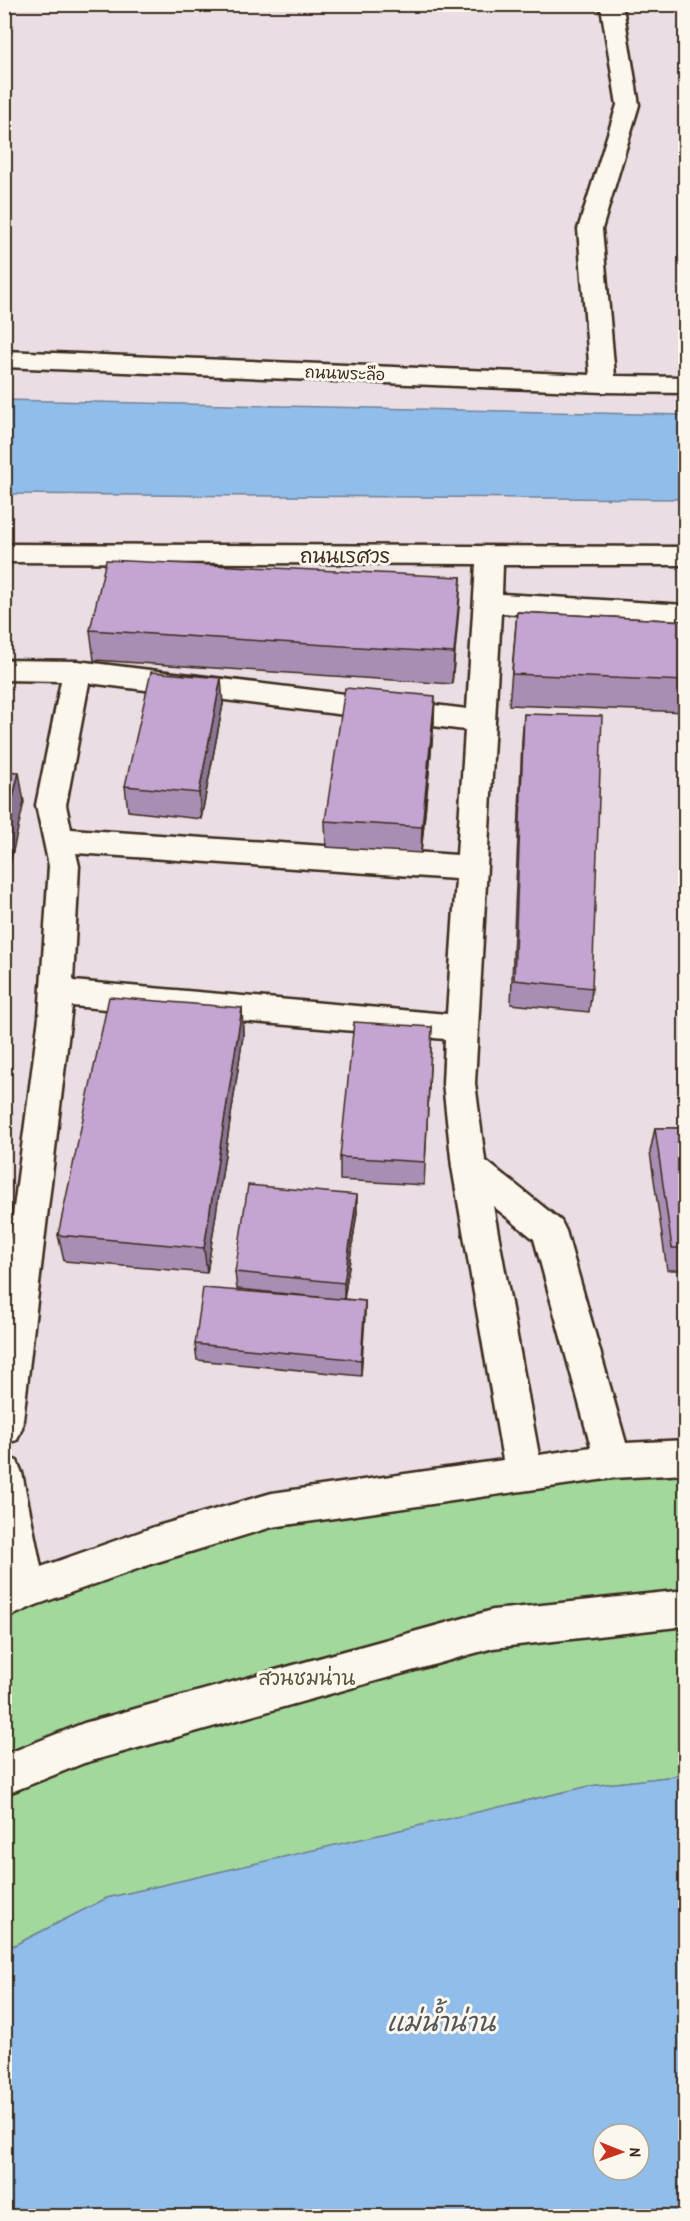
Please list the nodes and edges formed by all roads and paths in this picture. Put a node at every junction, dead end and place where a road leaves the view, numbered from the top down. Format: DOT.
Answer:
graph roads {
  1 [pos="609,4"];
  2 [pos="4,359"];
  3 [pos="603,384"];
  4 [pos="686,386"];
  5 [pos="4,553"];
  6 [pos="490,556"];
  7 [pos="686,556"];
  8 [pos="488,603"];
  9 [pos="686,615"];
  10 [pos="4,670"];
  11 [pos="77,671"];
  12 [pos="481,721"];
  13 [pos="58,840"];
  14 [pos="472,868"];
  15 [pos="57,992"];
  16 [pos="462,1028"];
  17 [pos="469,1167"];
  18 [pos="4,1428"];
  19 [pos="686,1457"];
  20 [pos="613,1461"];
  21 [pos="4,1473"];
  22 [pos="524,1473"];
  23 [pos="16,1595"];
  24 [pos="686,1608"];
  25 [pos="4,1775"];
  1 -- 3 [label="street"];
  2 -- 3 [label="street, ถนนพระลือ"];
  3 -- 4 [label="street, ถนนพระลือ"];
  5 -- 6 [label="street, ถนนเรศวร"];
  6 -- 7 [label="street, ถนนเรศวร"];
  6 -- 8 [label="street"];
  8 -- 9 [label="street"];
  8 -- 12 [label="street"];
  10 -- 11 [label="street"];
  11 -- 12 [label="street"];
  11 -- 13 [label="street"];
  12 -- 14 [label="street"];
  13 -- 14 [label="street"];
  13 -- 15 [label="street"];
  14 -- 16 [label="street"];
  15 -- 16 [label="street"];
  15 -- 18 [label="street"];
  16 -- 17 [label="street"];
  17 -- 20 [label="street"];
  17 -- 22 [label="street"];
  19 -- 20 [label="street"];
  20 -- 22 [label="street"];
  21 -- 23 [label="street"];
  22 -- 23 [label="street"];
  24 -- 25 [label="street"];
}
